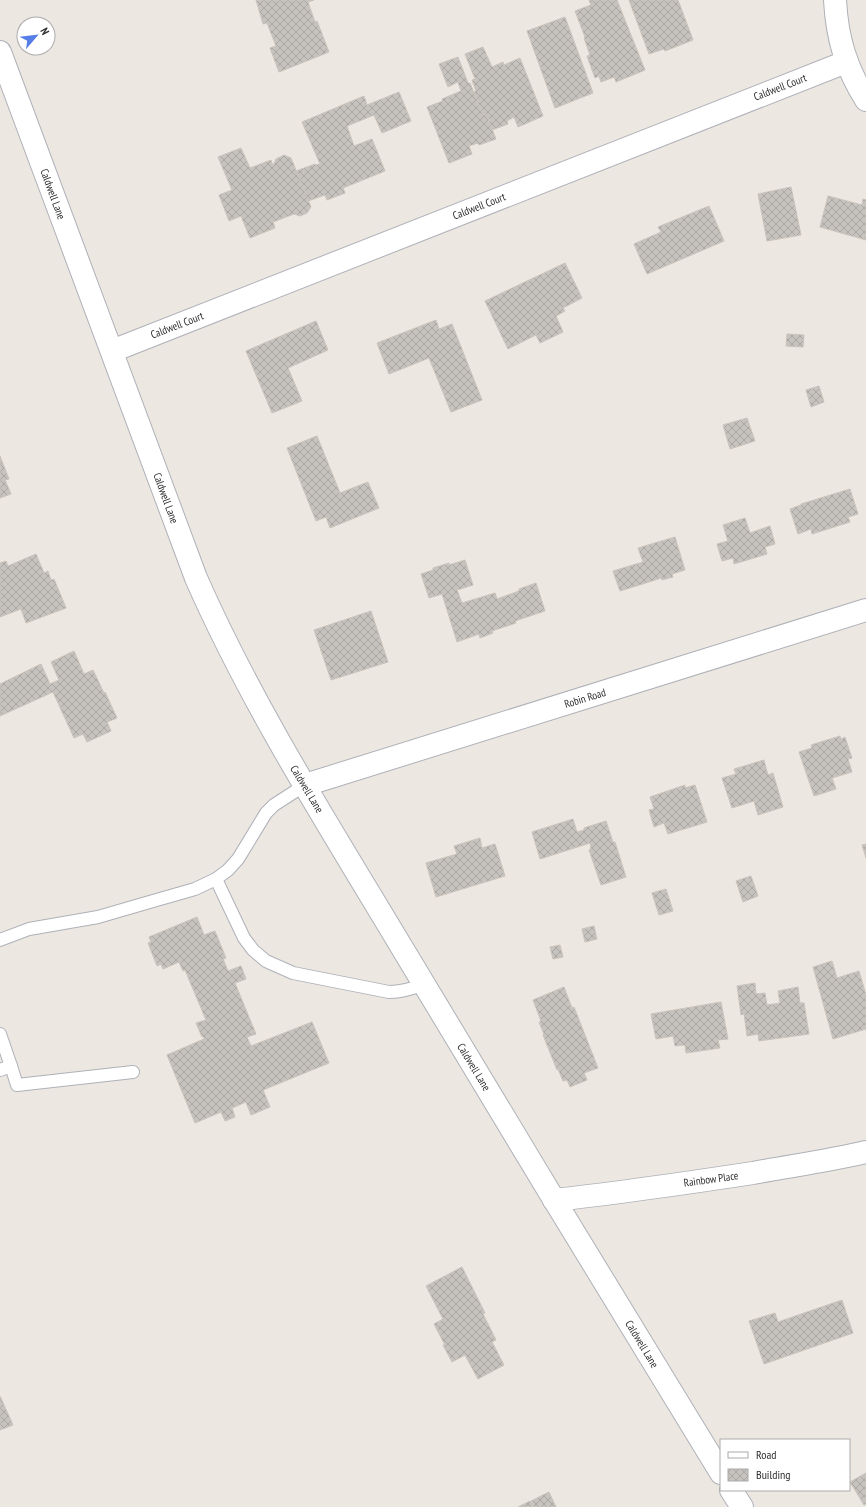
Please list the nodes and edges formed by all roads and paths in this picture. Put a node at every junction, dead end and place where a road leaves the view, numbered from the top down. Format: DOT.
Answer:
graph roads {
  1 [pos="835,0"];
  2 [pos="0,52"];
  3 [pos="846,62"];
  4 [pos="866,100"];
  5 [pos="112,351"];
  6 [pos="866,610"];
  7 [pos="305,785"];
  8 [pos="216,878"];
  9 [pos="0,940"];
  10 [pos="424,984"];
  11 [pos="0,1034"];
  12 [pos="5,1068"];
  13 [pos="133,1072"];
  14 [pos="866,1152"];
  15 [pos="554,1200"];
  16 [pos="720,1471"];
  17 [pos="732,1491"];
  18 [pos="742,1507"];
  1 -- 3 [label="street"];
  2 -- 5 [label="street, Caldwell Lane"];
  3 -- 4 [label="street"];
  3 -- 5 [label="street, Caldwell Court"];
  5 -- 7 [label="street, Caldwell Lane"];
  6 -- 7 [label="street, Robin Road"];
  7 -- 8 [label="lane"];
  7 -- 10 [label="street, Caldwell Lane"];
  8 -- 9 [label="lane"];
  8 -- 10 [label="lane"];
  10 -- 15 [label="street, Caldwell Lane"];
  11 -- 12 [label="lane"];
  12 -- 13 [label="lane"];
  14 -- 15 [label="street, Rainbow Place"];
  15 -- 16 [label="street, Caldwell Lane"];
  17 -- 18 [label="street"];
}
